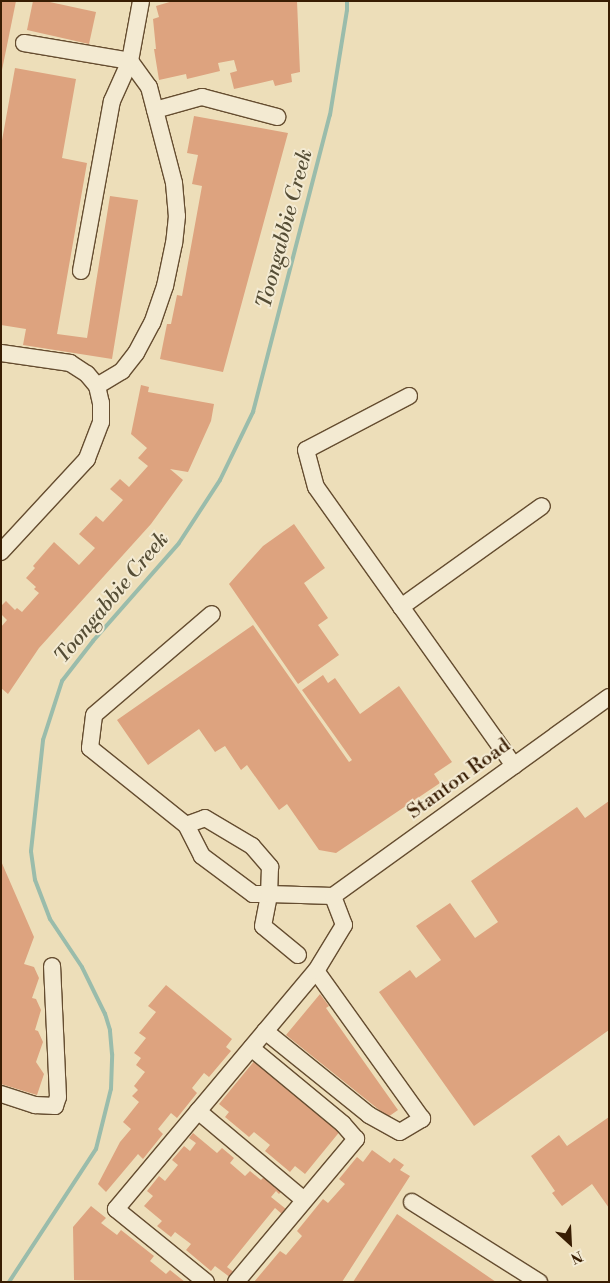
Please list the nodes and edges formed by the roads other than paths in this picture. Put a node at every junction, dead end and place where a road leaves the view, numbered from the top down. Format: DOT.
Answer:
graph roads {
  1 [pos="141,1"];
  2 [pos="24,43"];
  3 [pos="130,61"];
  4 [pos="155,110"];
  5 [pos="277,117"];
  6 [pos="81,271"];
  7 [pos="1,353"];
  8 [pos="96,386"];
  9 [pos="409,396"];
  10 [pos="542,506"];
  11 [pos="1,552"];
  12 [pos="401,606"];
  13 [pos="212,614"];
  14 [pos="609,698"];
  15 [pos="514,766"];
  16 [pos="186,825"];
  17 [pos="268,894"];
  18 [pos="333,896"];
  19 [pos="298,955"];
  20 [pos="52,966"];
  21 [pos="316,971"];
  22 [pos="265,1031"];
  23 [pos="252,1048"];
  24 [pos="1,1094"];
  25 [pos="198,1111"];
  26 [pos="304,1200"];
  27 [pos="412,1202"];
  28 [pos="206,1282"];
  29 [pos="236,1282"];
  30 [pos="539,1282"];
  1 -- 3 [label="street"];
  2 -- 3 [label="street"];
  3 -- 4 [label="street"];
  3 -- 6 [label="street"];
  4 -- 5 [label="street"];
  4 -- 8 [label="street"];
  7 -- 8 [label="street"];
  8 -- 11 [label="street"];
  9 -- 12 [label="street"];
  10 -- 12 [label="street"];
  12 -- 15 [label="street"];
  13 -- 16 [label="street"];
  14 -- 15 [label="street, Stanton Road"];
  15 -- 18 [label="street, Stanton Road"];
  16 -- 17 [label="street"];
  16 -- 17 [label="street"];
  17 -- 18 [label="street"];
  17 -- 19 [label="street"];
  18 -- 21 [label="street"];
  20 -- 24 [label="street"];
  21 -- 22 [label="street"];
  21 -- 22 [label="street"];
  22 -- 23 [label="street"];
  23 -- 25 [label="street"];
  23 -- 26 [label="street"];
  25 -- 26 [label="street"];
  25 -- 28 [label="street"];
  26 -- 29 [label="street"];
  27 -- 30 [label="street"];
}
